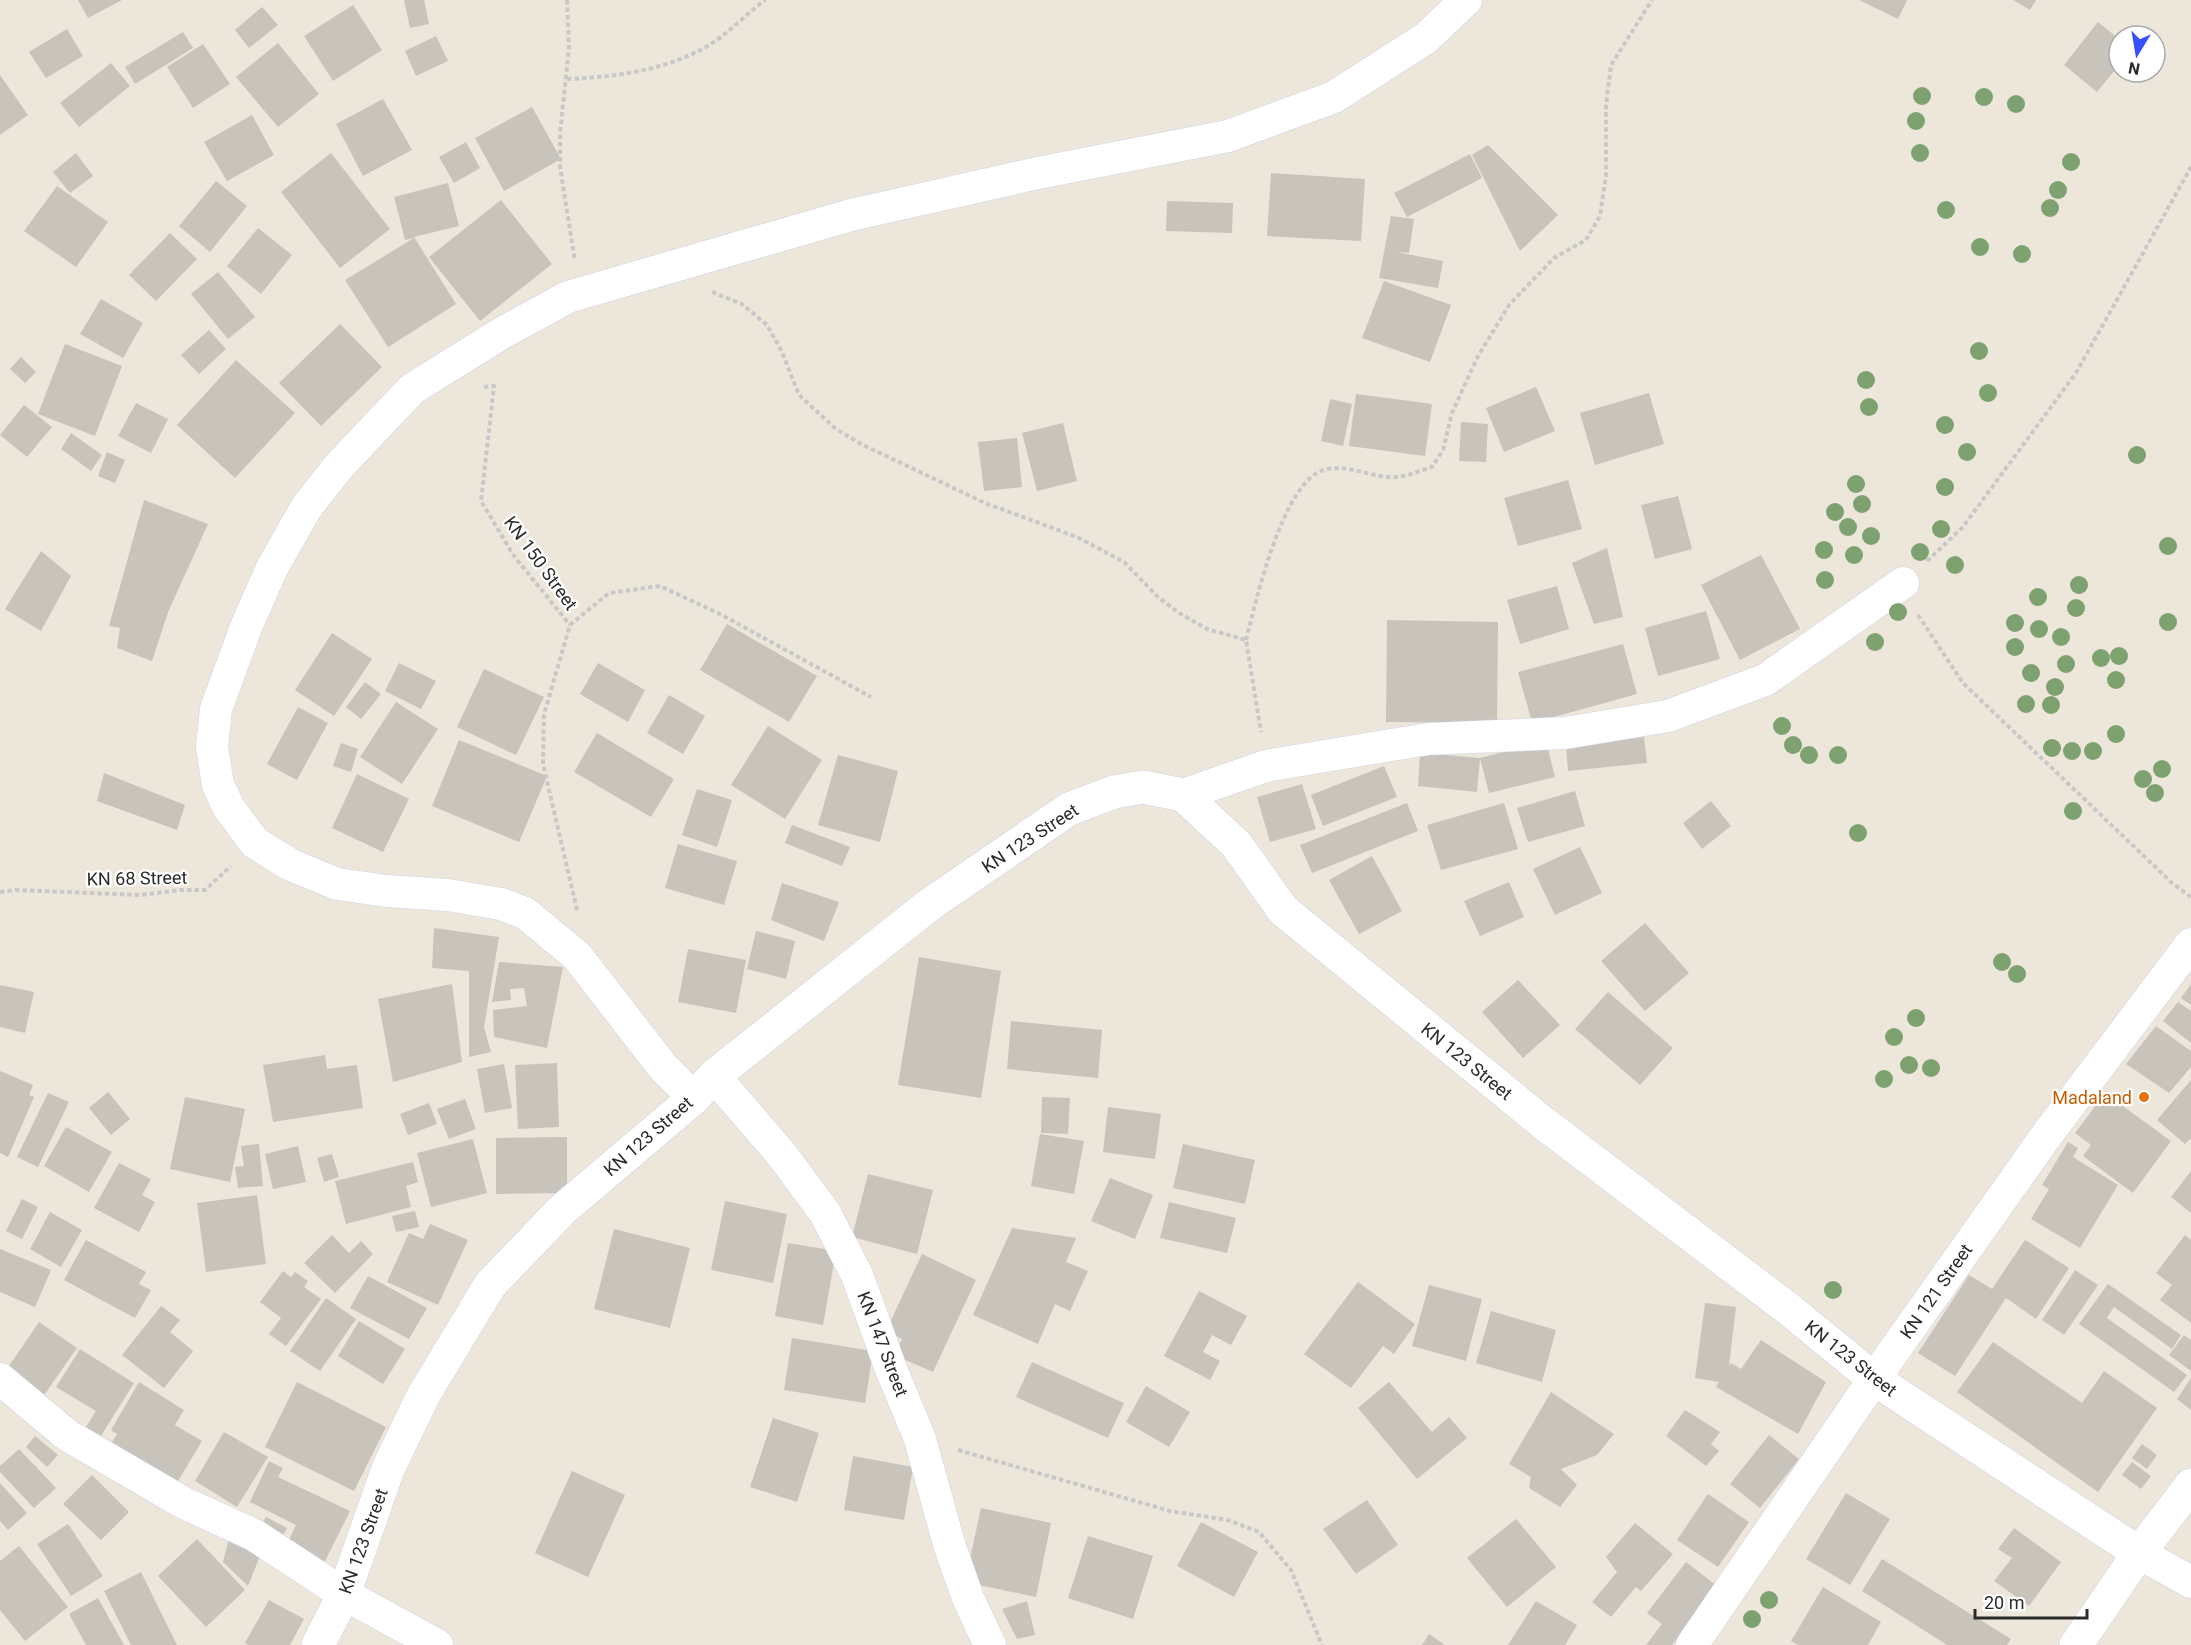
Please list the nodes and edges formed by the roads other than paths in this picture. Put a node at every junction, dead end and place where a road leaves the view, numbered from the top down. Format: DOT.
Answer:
graph roads {
  1 [pos="1466,0"];
  2 [pos="1903,584"];
  3 [pos="1184,795"];
  4 [pos="2191,944"];
  5 [pos="704,1087"];
  6 [pos="0,1379"];
  7 [pos="1874,1379"];
  8 [pos="2191,1485"];
  9 [pos="2139,1553"];
  10 [pos="2191,1581"];
  11 [pos="344,1594"];
  12 [pos="318,1645"];
  13 [pos="437,1645"];
  14 [pos="990,1645"];
  15 [pos="1692,1645"];
  16 [pos="2076,1645"];
  1 -- 5 [label="street, KN 147 Street"];
  2 -- 3 [label="street"];
  3 -- 5 [label="main road, KN 123 Street"];
  3 -- 7 [label="main road, KN 123 Street"];
  4 -- 7 [label="street, KN 121 Street"];
  5 -- 11 [label="main road, KN 123 Street"];
  5 -- 14 [label="street, KN 147 Street"];
  6 -- 11 [label="street"];
  7 -- 9 [label="main road, KN 123 Street"];
  7 -- 15 [label="street, KN 121 Street"];
  8 -- 9 [label="main road"];
  9 -- 10 [label="street"];
  9 -- 16 [label="main road"];
  11 -- 12 [label="main road, KN 123 Street"];
  11 -- 13 [label="street"];
}
